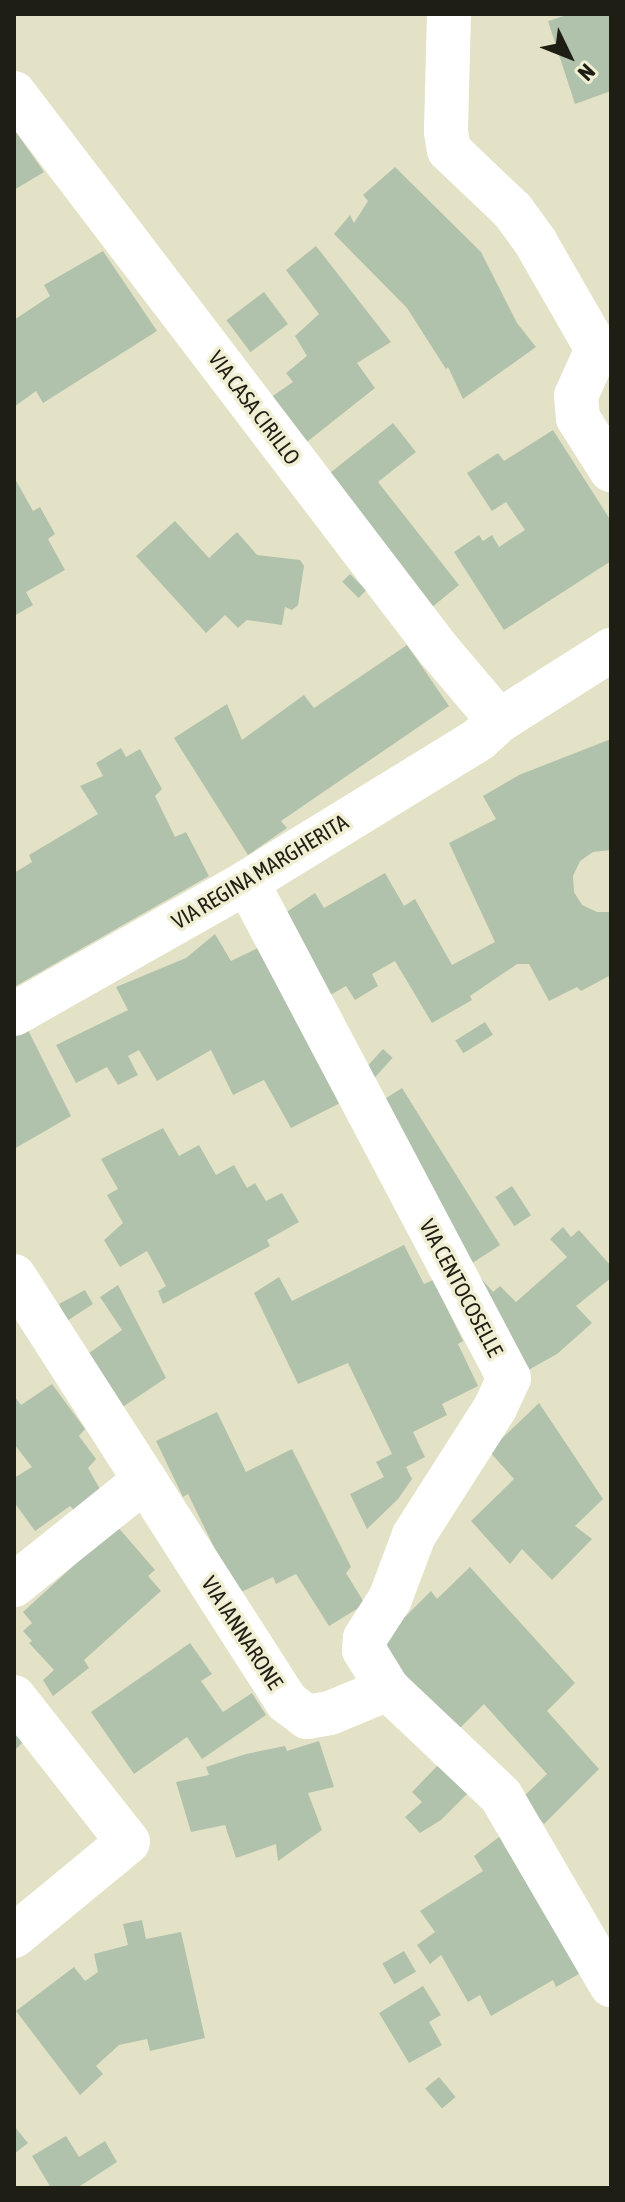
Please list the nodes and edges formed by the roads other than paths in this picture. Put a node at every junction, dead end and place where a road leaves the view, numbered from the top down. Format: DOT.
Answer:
graph roads {
  1 [pos="449,14"];
  2 [pos="14,93"];
  3 [pos="611,470"];
  4 [pos="611,650"];
  5 [pos="499,721"];
  6 [pos="247,882"];
  7 [pos="14,1014"];
  8 [pos="14,1276"];
  9 [pos="145,1480"];
  10 [pos="14,1585"];
  11 [pos="388,1689"];
  12 [pos="14,1697"];
  13 [pos="14,1936"];
  14 [pos="611,1985"];
  1 -- 3 [label="street"];
  2 -- 5 [label="street, VIA CASA CIRILLO"];
  4 -- 5 [label="street, VIA REGINA MARGHERITA"];
  5 -- 6 [label="street, VIA REGINA MARGHERITA"];
  6 -- 7 [label="street, VIA REGINA MARGHERITA"];
  6 -- 11 [label="street, VIA CENTOCOSELLE"];
  8 -- 9 [label="street, VIA IANNARONE"];
  9 -- 10 [label="street"];
  9 -- 11 [label="street, VIA IANNARONE"];
  11 -- 14 [label="street"];
  12 -- 13 [label="street"];
}
